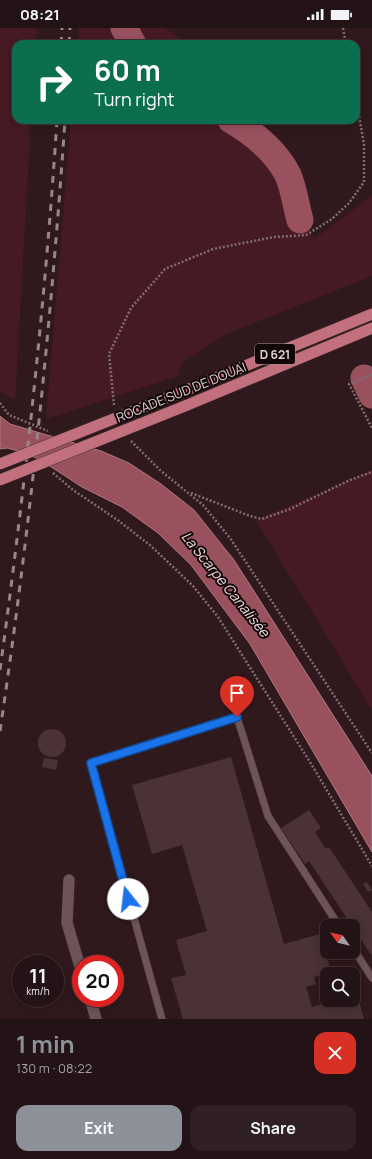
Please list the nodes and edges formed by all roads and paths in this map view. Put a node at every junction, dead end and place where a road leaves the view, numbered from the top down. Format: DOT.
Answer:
graph roads {
  1 [pos="343,28"];
  2 [pos="345,40"];
  3 [pos="360,122"];
  4 [pos="372,314"];
  5 [pos="372,328"];
  6 [pos="372,375"];
  7 [pos="0,403"];
  8 [pos="116,411"];
  9 [pos="22,422"];
  10 [pos="372,428"];
  11 [pos="132,443"];
  12 [pos="0,464"];
  13 [pos="51,471"];
  14 [pos="372,472"];
  15 [pos="0,480"];
  16 [pos="188,493"];
  17 [pos="372,753"];
  18 [pos="372,866"];
  19 [pos="69,880"];
  20 [pos="334,919"];
  21 [pos="77,955"];
  22 [pos="360,959"];
  23 [pos="372,978"];
  24 [pos="93,1007"];
  25 [pos="96,1019"];
  26 [pos="162,1019"];
  1 -- 2 [label="path"];
  3 -- 8 [label="path"];
  4 -- 12 [label="highway, ROCADE SUD DE DOUAI / D 621, bridge"];
  5 -- 15 [label="highway, ROCADE SUD DE DOUAI / D 621, bridge"];
  6 -- 10 [label="path"];
  7 -- 9 [label="path"];
  11 -- 16 [label="path"];
  13 -- 18 [label="path"];
  14 -- 16 [label="path"];
  16 -- 17 [label="path"];
  19 -- 21 [label="street"];
  20 -- 26 [label="lane"];
  22 -- 23 [label="lane"];
  24 -- 25 [label="street"];
}
